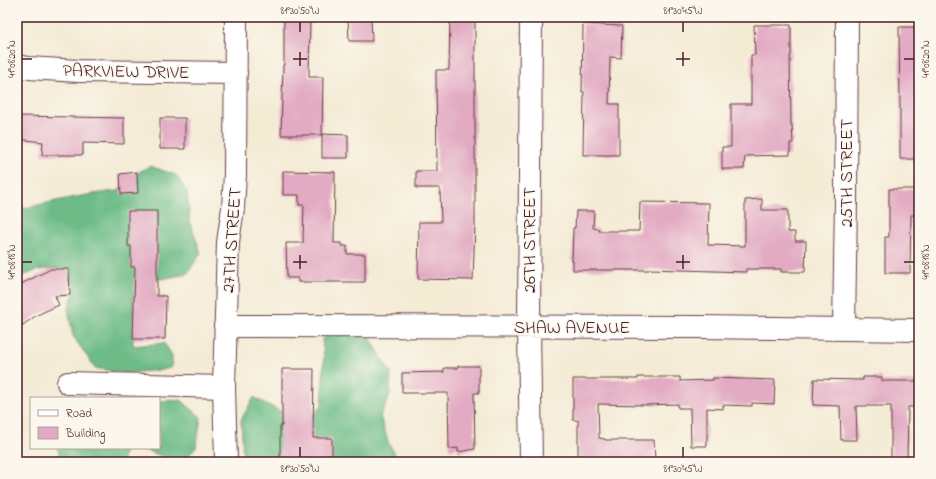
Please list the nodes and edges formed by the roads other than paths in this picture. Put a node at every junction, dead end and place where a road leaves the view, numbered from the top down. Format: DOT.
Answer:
graph roads {
  1 [pos="236,17"];
  2 [pos="531,17"];
  3 [pos="847,17"];
  4 [pos="17,66"];
  5 [pos="236,72"];
  6 [pos="226,326"];
  7 [pos="529,327"];
  8 [pos="844,329"];
  9 [pos="919,330"];
  10 [pos="68,384"];
  11 [pos="224,387"];
  12 [pos="226,462"];
  13 [pos="531,462"];
  1 -- 5 [label="street, 27TH STREET"];
  2 -- 7 [label="street, 26TH STREET"];
  3 -- 8 [label="street, 25TH STREET"];
  4 -- 5 [label="street, PARKVIEW DRIVE"];
  5 -- 6 [label="street, 27TH STREET"];
  6 -- 7 [label="street, SHAW AVENUE"];
  6 -- 11 [label="street, 27TH STREET"];
  7 -- 8 [label="street, SHAW AVENUE"];
  7 -- 13 [label="street, 26TH STREET"];
  8 -- 9 [label="street, SHAW AVENUE"];
  10 -- 11 [label="street"];
  11 -- 12 [label="street, 27TH STREET"];
}
